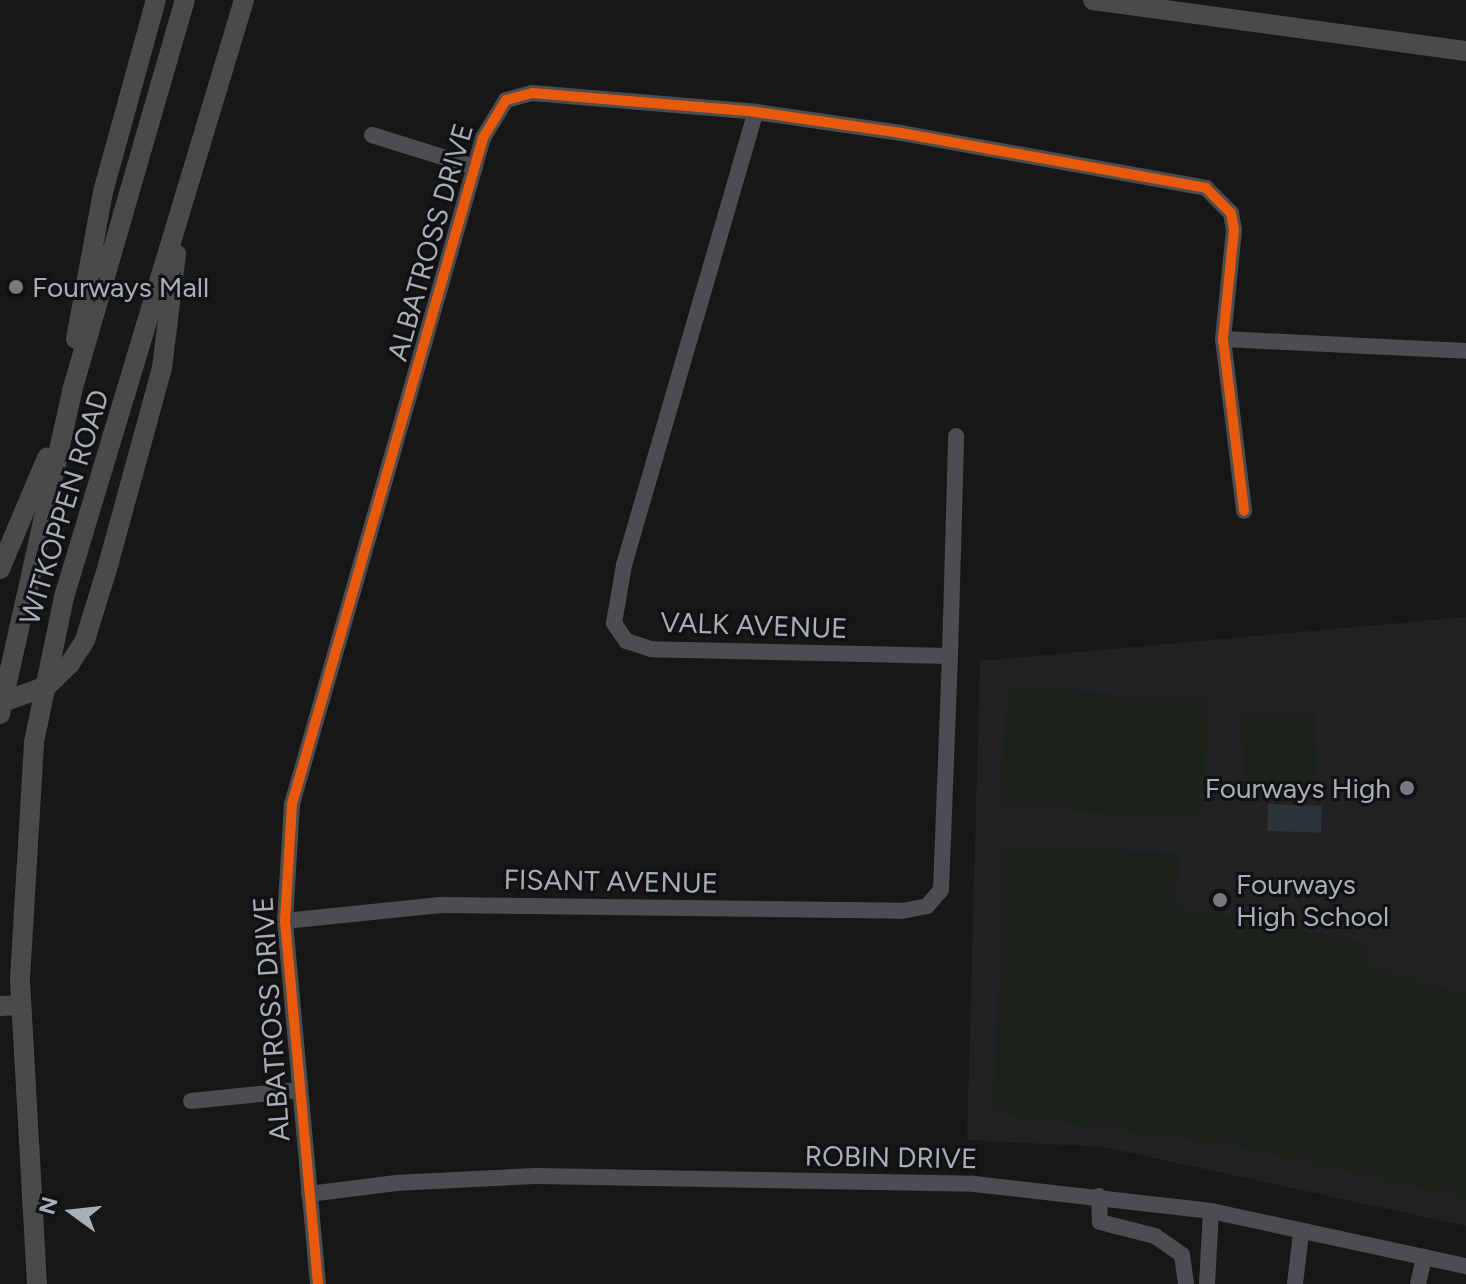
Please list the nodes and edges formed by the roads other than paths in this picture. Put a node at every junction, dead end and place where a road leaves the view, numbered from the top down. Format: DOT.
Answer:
graph roads {
  1 [pos="156,0"];
  2 [pos="185,0"];
  3 [pos="244,0"];
  4 [pos="1093,0"];
  5 [pos="1435,47"];
  6 [pos="1466,51"];
  7 [pos="1466,58"];
  8 [pos="756,112"];
  9 [pos="372,135"];
  10 [pos="475,167"];
  11 [pos="175,238"];
  12 [pos="1223,339"];
  13 [pos="1466,348"];
  14 [pos="72,391"];
  15 [pos="60,435"];
  16 [pos="956,436"];
  17 [pos="1244,511"];
  18 [pos="0,569"];
  19 [pos="950,656"];
  20 [pos="0,703"];
  21 [pos="0,714"];
  22 [pos="285,921"];
  23 [pos="10,980"];
  24 [pos="10,1006"];
  25 [pos="299,1090"];
  26 [pos="191,1101"];
  27 [pos="309,1194"];
  28 [pos="1099,1196"];
  29 [pos="1211,1211"];
  30 [pos="1301,1233"];
  31 [pos="1424,1257"];
  32 [pos="1466,1266"];
  33 [pos="37,1284"];
  34 [pos="318,1284"];
  35 [pos="1186,1284"];
  36 [pos="1207,1284"];
  37 [pos="1295,1284"];
  38 [pos="1418,1284"];
  1 -- 14 [label="main road"];
  2 -- 14 [label="main road, WITKOPPEN ROAD"];
  3 -- 11 [label="main road, WITKOPPEN ROAD"];
  4 -- 5 [label="main road"];
  5 -- 6 [label="main road"];
  5 -- 7 [label="main road"];
  8 -- 10 [label="street, ALBATROSS DRIVE"];
  8 -- 12 [label="street, ALBATROSS DRIVE"];
  8 -- 19 [label="street, VALK AVENUE"];
  9 -- 10 [label="street"];
  10 -- 22 [label="street, ALBATROSS DRIVE"];
  11 -- 20 [label="main road, bridge"];
  11 -- 23 [label="main road, WITKOPPEN ROAD"];
  12 -- 13 [label="street"];
  12 -- 17 [label="street, ALBATROSS DRIVE"];
  14 -- 15 [label="main road, WITKOPPEN ROAD"];
  15 -- 18 [label="main road"];
  15 -- 21 [label="main road, WITKOPPEN ROAD"];
  16 -- 19 [label="street"];
  19 -- 22 [label="street, FISANT AVENUE"];
  22 -- 25 [label="street, ALBATROSS DRIVE"];
  23 -- 24 [label="main road, WITKOPPEN ROAD"];
  24 -- 33 [label="main road, WITKOPPEN ROAD"];
  25 -- 26 [label="street"];
  25 -- 27 [label="street, ALBATROSS DRIVE"];
  27 -- 28 [label="street, ROBIN DRIVE"];
  27 -- 34 [label="street, ALBATROSS DRIVE"];
  28 -- 29 [label="street, ROBIN DRIVE"];
  28 -- 35 [label="street"];
  29 -- 30 [label="street, ROBIN DRIVE"];
  29 -- 36 [label="street"];
  30 -- 31 [label="street, ROBIN DRIVE"];
  30 -- 37 [label="street"];
  31 -- 32 [label="street, ROBIN DRIVE"];
  31 -- 38 [label="street"];
}
